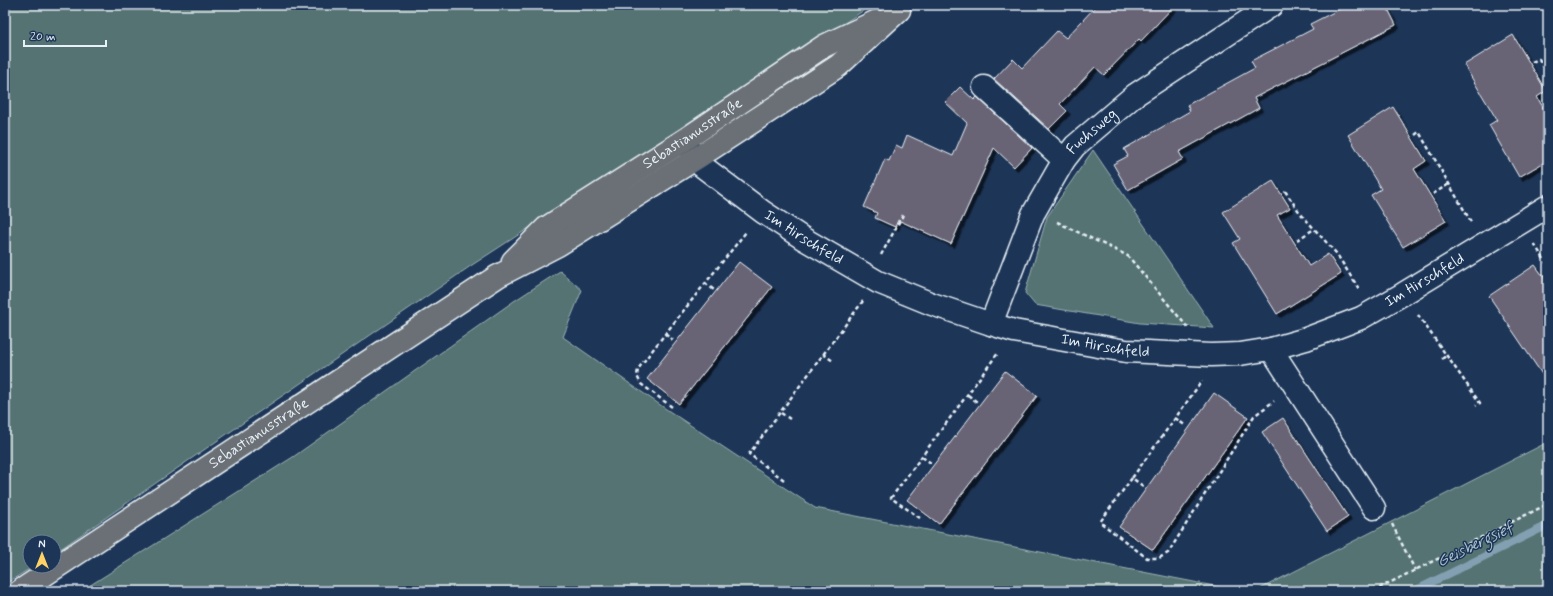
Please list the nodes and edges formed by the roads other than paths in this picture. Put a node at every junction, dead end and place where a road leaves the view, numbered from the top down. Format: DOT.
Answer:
graph roads {
  1 [pos="1272,5"];
  2 [pos="903,8"];
  3 [pos="984,87"];
  4 [pos="683,141"];
  5 [pos="697,158"];
  6 [pos="1064,160"];
  7 [pos="1548,206"];
  8 [pos="498,276"];
  9 [pos="991,324"];
  10 [pos="1271,349"];
  11 [pos="1374,508"];
  12 [pos="20,591"];
  1 -- 6 [label="street, Fuchsweg"];
  2 -- 4 [label="main road, Sebastianusstraße"];
  2 -- 5 [label="main road, Sebastianusstraße"];
  3 -- 6 [label="street"];
  4 -- 5 [label="street, Im Hirschfeld"];
  4 -- 8 [label="main road, Sebastianusstraße"];
  5 -- 8 [label="main road, Sebastianusstraße"];
  5 -- 9 [label="street, Im Hirschfeld"];
  6 -- 9 [label="street, Fuchsweg"];
  7 -- 10 [label="street, Im Hirschfeld"];
  8 -- 12 [label="main road, Sebastianusstraße"];
  9 -- 10 [label="street, Im Hirschfeld"];
  10 -- 11 [label="street"];
}
